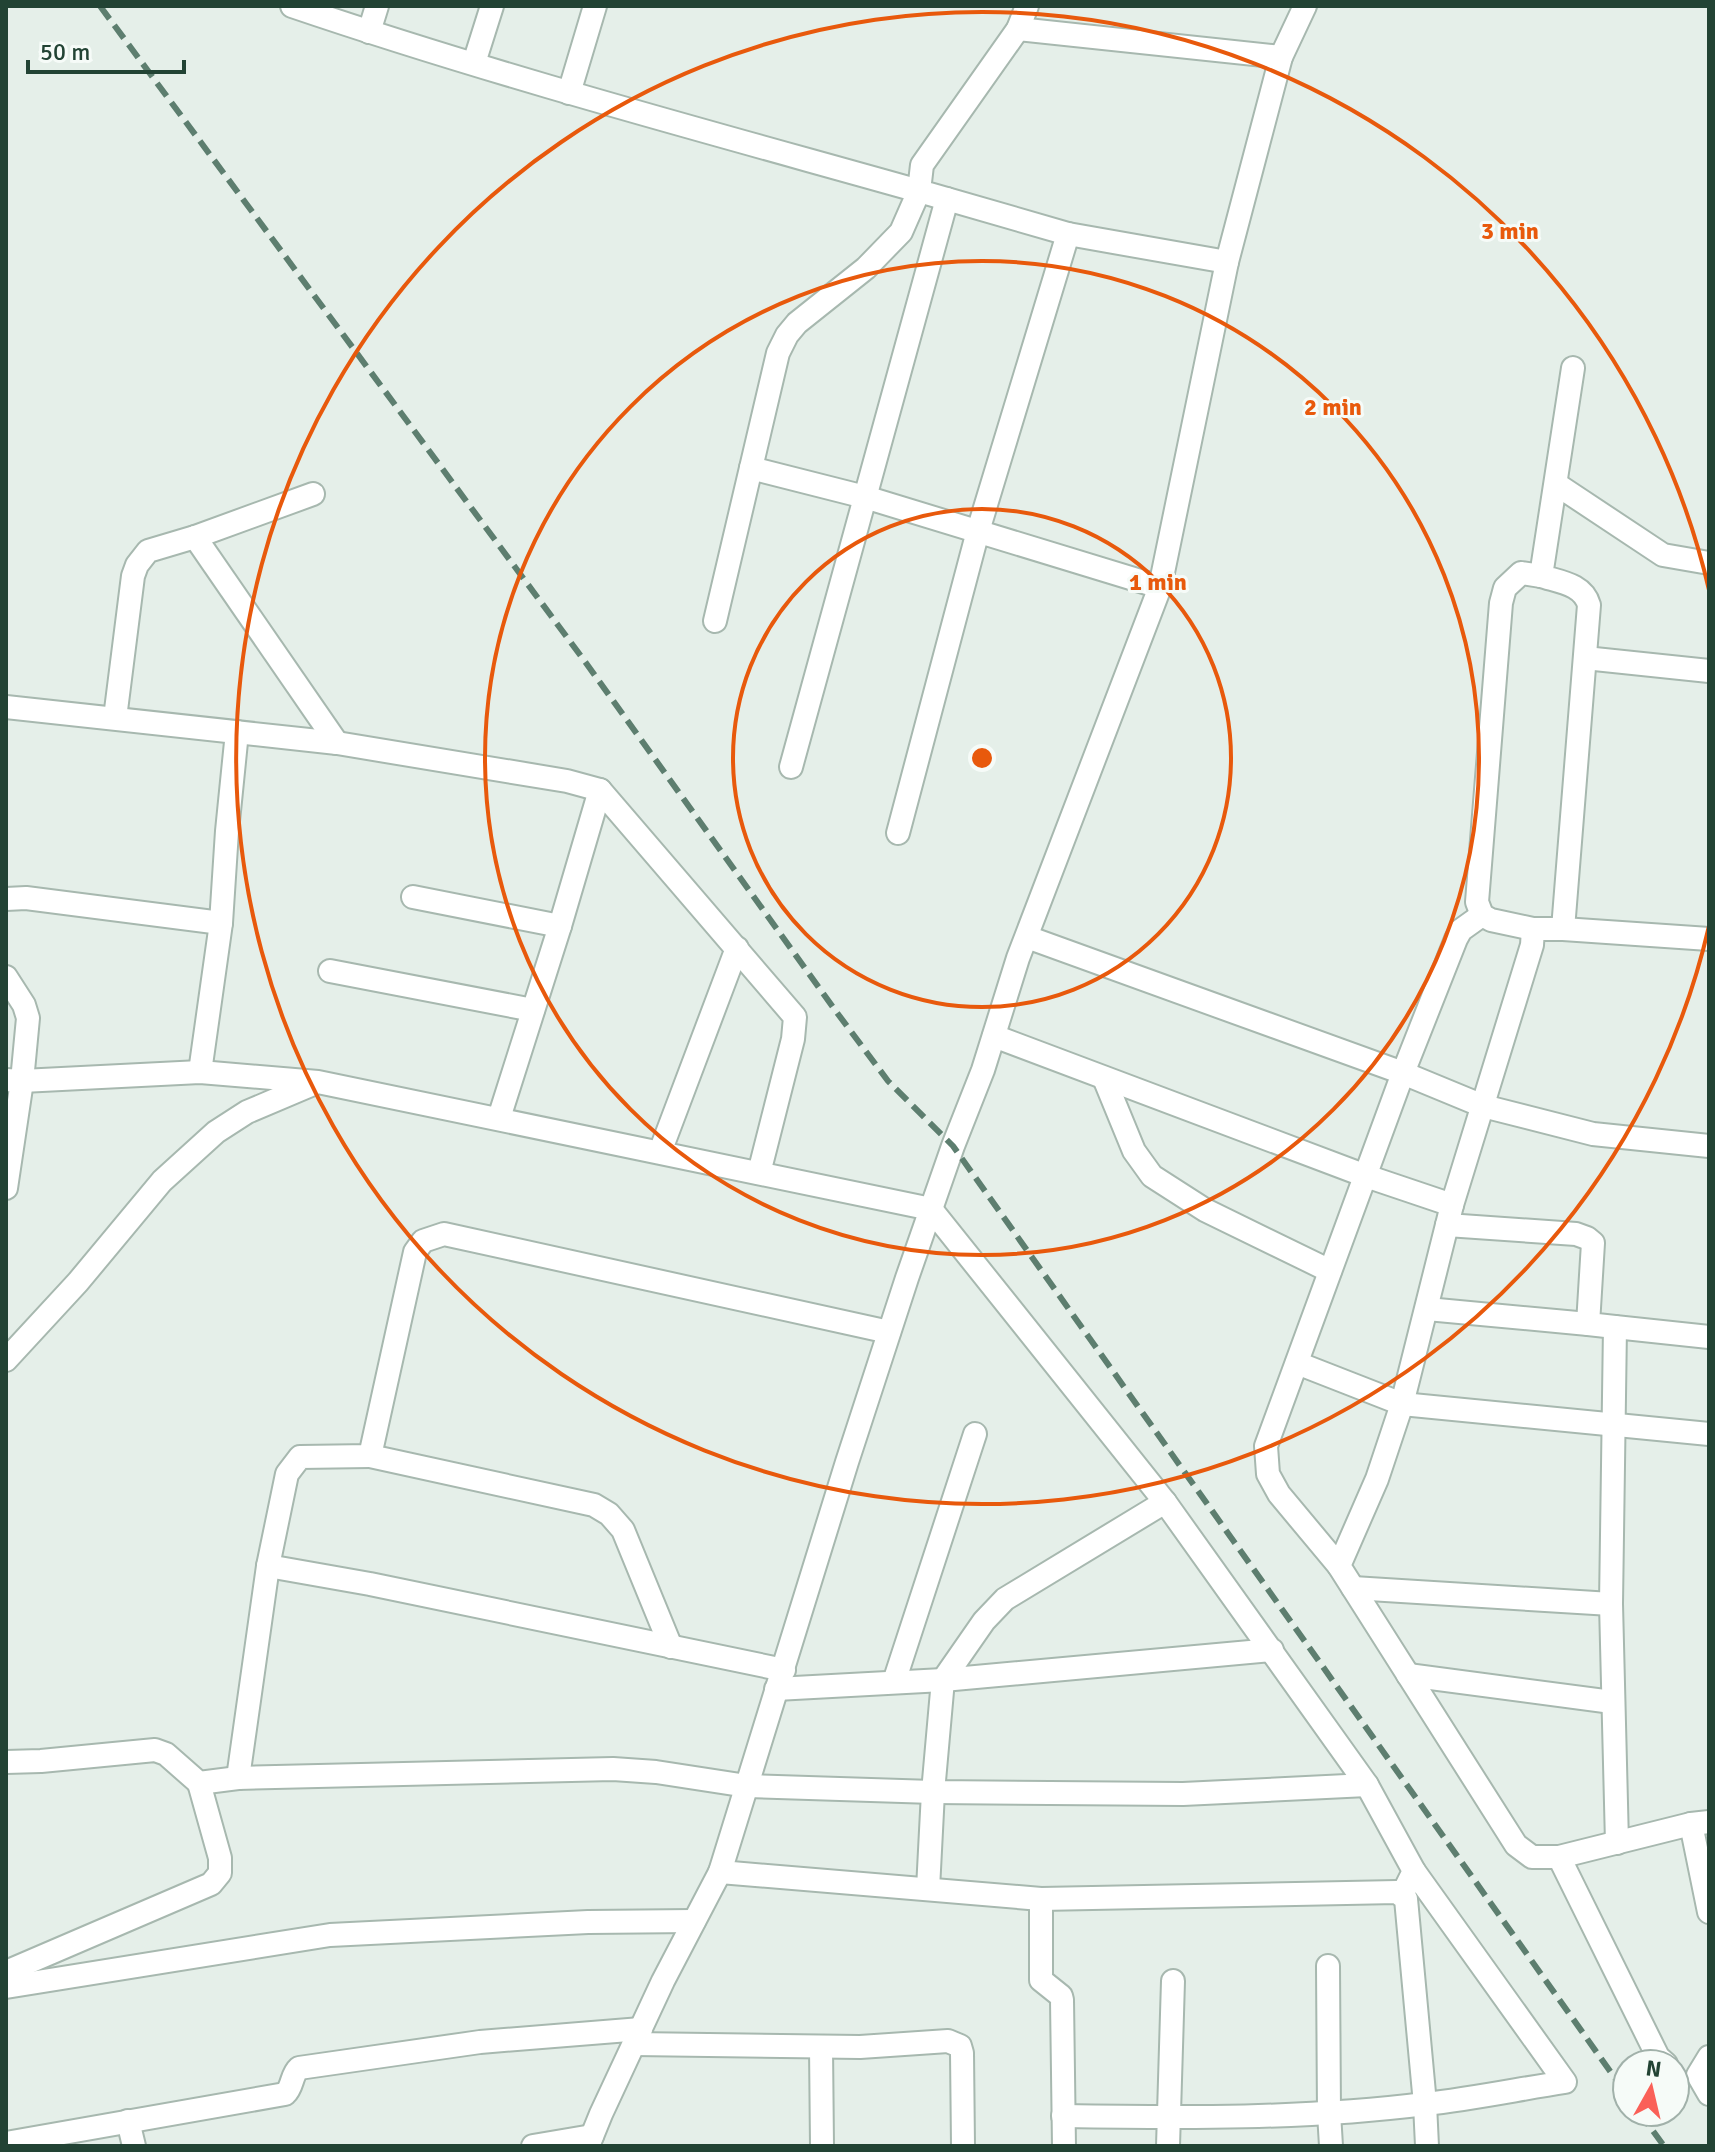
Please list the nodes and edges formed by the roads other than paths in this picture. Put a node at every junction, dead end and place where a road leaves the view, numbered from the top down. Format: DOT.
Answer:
graph roads {
  1 [pos="292,6"];
  2 [pos="377,6"];
  3 [pos="492,6"];
  4 [pos="595,6"];
  5 [pos="1027,6"];
  6 [pos="1305,6"];
  7 [pos="1018,29"];
  8 [pos="369,32"];
  9 [pos="1281,57"];
  10 [pos="474,63"];
  11 [pos="569,93"];
  12 [pos="919,191"];
  13 [pos="947,199"];
  14 [pos="1068,234"];
  15 [pos="1227,262"];
  16 [pos="1573,368"];
  17 [pos="751,468"];
  18 [pos="1556,484"];
  19 [pos="313,494"];
  20 [pos="865,497"];
  21 [pos="978,531"];
  22 [pos="195,537"];
  23 [pos="1709,563"];
  24 [pos="1541,576"];
  25 [pos="1160,587"];
  26 [pos="715,621"];
  27 [pos="1585,658"];
  28 [pos="1709,671"];
  29 [pos="6,707"];
  30 [pos="115,718"];
  31 [pos="237,732"];
  32 [pos="337,743"];
  33 [pos="791,767"];
  34 [pos="600,790"];
  35 [pos="898,833"];
  36 [pos="413,897"];
  37 [pos="6,899"];
  38 [pos="1482,915"];
  39 [pos="221,923"];
  40 [pos="560,926"];
  41 [pos="1533,929"];
  42 [pos="1563,929"];
  43 [pos="1027,937"];
  44 [pos="1709,939"];
  45 [pos="737,948"];
  46 [pos="330,971"];
  47 [pos="6,977"];
  48 [pos="533,1010"];
  49 [pos="994,1036"];
  50 [pos="200,1072"];
  51 [pos="1403,1073"];
  52 [pos="1104,1078"];
  53 [pos="14,1080"];
  54 [pos="318,1082"];
  55 [pos="1483,1106"];
  56 [pos="499,1118"];
  57 [pos="1709,1146"];
  58 [pos="660,1152"];
  59 [pos="759,1173"];
  60 [pos="1366,1176"];
  61 [pos="6,1188"];
  62 [pos="931,1209"];
  63 [pos="1450,1215"];
  64 [pos="1330,1271"];
  65 [pos="1427,1309"];
  66 [pos="1588,1324"];
  67 [pos="1615,1327"];
  68 [pos="889,1332"];
  69 [pos="1709,1337"];
  70 [pos="6,1360"];
  71 [pos="1297,1363"];
  72 [pos="1402,1404"];
  73 [pos="1613,1424"];
  74 [pos="975,1434"];
  75 [pos="1709,1434"];
  76 [pos="370,1456"];
  77 [pos="1165,1502"];
  78 [pos="268,1566"];
  79 [pos="1339,1566"];
  80 [pos="1353,1588"];
  81 [pos="1611,1604"];
  82 [pos="671,1647"];
  83 [pos="1272,1650"];
  84 [pos="1408,1675"];
  85 [pos="780,1680"];
  86 [pos="943,1680"];
  87 [pos="894,1682"];
  88 [pos="1612,1702"];
  89 [pos="6,1762"];
  90 [pos="238,1778"];
  91 [pos="199,1783"];
  92 [pos="1367,1785"];
  93 [pos="747,1786"];
  94 [pos="933,1792"];
  95 [pos="1700,1823"];
  96 [pos="1617,1843"];
  97 [pos="1559,1857"];
  98 [pos="1414,1871"];
  99 [pos="720,1872"];
  100 [pos="928,1889"];
  101 [pos="1402,1895"];
  102 [pos="1041,1899"];
  103 [pos="1709,1912"];
  104 [pos="694,1921"];
  105 [pos="1328,1966"];
  106 [pos="6,1972"];
  107 [pos="1173,1981"];
  108 [pos="6,1987"];
  109 [pos="637,2036"];
  110 [pos="821,2047"];
  111 [pos="1654,2048"];
  112 [pos="1425,2104"];
  113 [pos="1329,2113"];
  114 [pos="1063,2116"];
  115 [pos="1168,2117"];
  116 [pos="128,2121"];
  117 [pos="590,2141"];
  118 [pos="6,2143"];
  119 [pos="134,2146"];
  120 [pos="533,2146"];
  121 [pos="822,2146"];
  122 [pos="963,2146"];
  123 [pos="1064,2146"];
  124 [pos="1168,2146"];
  125 [pos="1331,2146"];
  126 [pos="1427,2146"];
  1 -- 8 [label="street"];
  2 -- 8 [label="street"];
  3 -- 10 [label="street"];
  4 -- 11 [label="street"];
  5 -- 7 [label="street"];
  6 -- 9 [label="street"];
  7 -- 9 [label="street"];
  7 -- 12 [label="street"];
  8 -- 10 [label="street"];
  9 -- 15 [label="street"];
  10 -- 11 [label="street"];
  11 -- 12 [label="street"];
  12 -- 13 [label="street"];
  12 -- 17 [label="street"];
  13 -- 14 [label="street"];
  13 -- 20 [label="street"];
  14 -- 15 [label="street"];
  14 -- 21 [label="street"];
  15 -- 25 [label="street"];
  16 -- 18 [label="street"];
  17 -- 20 [label="street"];
  17 -- 26 [label="street"];
  18 -- 23 [label="street"];
  18 -- 24 [label="street"];
  19 -- 22 [label="street"];
  20 -- 21 [label="street"];
  20 -- 33 [label="street"];
  21 -- 25 [label="street"];
  21 -- 35 [label="street"];
  22 -- 30 [label="street"];
  22 -- 32 [label="street"];
  24 -- 27 [label="street"];
  24 -- 38 [label="street"];
  25 -- 43 [label="street"];
  27 -- 28 [label="street"];
  27 -- 42 [label="street"];
  29 -- 30 [label="street"];
  30 -- 31 [label="street"];
  31 -- 32 [label="street"];
  31 -- 39 [label="street"];
  32 -- 34 [label="street"];
  34 -- 40 [label="street"];
  34 -- 45 [label="street"];
  36 -- 40 [label="street"];
  37 -- 39 [label="street"];
  38 -- 41 [label="street"];
  38 -- 51 [label="street"];
  39 -- 50 [label="street"];
  40 -- 48 [label="street"];
  41 -- 42 [label="street"];
  41 -- 55 [label="street"];
  42 -- 44 [label="street"];
  43 -- 49 [label="street"];
  43 -- 51 [label="street"];
  45 -- 58 [label="street"];
  45 -- 59 [label="street"];
  46 -- 48 [label="street"];
  47 -- 53 [label="street"];
  48 -- 56 [label="street"];
  49 -- 52 [label="street"];
  49 -- 62 [label="street"];
  50 -- 53 [label="street"];
  50 -- 54 [label="street"];
  51 -- 55 [label="street"];
  51 -- 60 [label="street"];
  52 -- 60 [label="street"];
  52 -- 64 [label="street"];
  53 -- 61 [label="street"];
  54 -- 56 [label="street"];
  54 -- 70 [label="street"];
  55 -- 57 [label="street"];
  55 -- 63 [label="street"];
  56 -- 58 [label="street"];
  58 -- 59 [label="street"];
  59 -- 62 [label="street"];
  60 -- 63 [label="street"];
  60 -- 64 [label="street"];
  62 -- 68 [label="street"];
  62 -- 77 [label="street"];
  63 -- 65 [label="street"];
  63 -- 66 [label="street"];
  64 -- 71 [label="street"];
  65 -- 66 [label="street"];
  65 -- 72 [label="street"];
  66 -- 67 [label="street"];
  67 -- 69 [label="street"];
  67 -- 73 [label="street"];
  68 -- 76 [label="street"];
  68 -- 85 [label="street"];
  71 -- 72 [label="street"];
  71 -- 79 [label="street"];
  72 -- 73 [label="street"];
  72 -- 79 [label="street"];
  73 -- 75 [label="street"];
  73 -- 81 [label="street"];
  74 -- 87 [label="street"];
  76 -- 78 [label="street"];
  76 -- 82 [label="street"];
  77 -- 83 [label="street"];
  77 -- 86 [label="street"];
  78 -- 82 [label="street"];
  78 -- 90 [label="street"];
  79 -- 80 [label="street"];
  80 -- 81 [label="street"];
  80 -- 84 [label="street"];
  81 -- 88 [label="street"];
  82 -- 85 [label="street"];
  83 -- 86 [label="street"];
  83 -- 92 [label="street"];
  84 -- 88 [label="street"];
  84 -- 97 [label="street"];
  85 -- 87 [label="street"];
  85 -- 93 [label="street"];
  86 -- 87 [label="street"];
  86 -- 94 [label="street"];
  88 -- 96 [label="street"];
  89 -- 91 [label="street"];
  90 -- 91 [label="street"];
  90 -- 93 [label="street"];
  91 -- 106 [label="street"];
  92 -- 94 [label="street"];
  92 -- 98 [label="street"];
  93 -- 94 [label="street"];
  93 -- 99 [label="street"];
  94 -- 100 [label="street"];
  95 -- 96 [label="street"];
  95 -- 103 [label="street"];
  96 -- 97 [label="street"];
  97 -- 111 [label="street"];
  98 -- 101 [label="street"];
  98 -- 112 [label="street"];
  99 -- 100 [label="street"];
  99 -- 104 [label="street"];
  100 -- 102 [label="street"];
  101 -- 102 [label="street"];
  101 -- 112 [label="street"];
  102 -- 114 [label="street"];
  104 -- 108 [label="street"];
  104 -- 109 [label="street"];
  105 -- 113 [label="street"];
  107 -- 115 [label="street"];
  109 -- 110 [label="street"];
  109 -- 116 [label="street"];
  109 -- 117 [label="street"];
  110 -- 121 [label="street"];
  110 -- 122 [label="street"];
  112 -- 113 [label="street"];
  112 -- 126 [label="street"];
  113 -- 115 [label="street"];
  113 -- 125 [label="street"];
  114 -- 115 [label="street"];
  114 -- 123 [label="street"];
  115 -- 124 [label="street"];
  116 -- 118 [label="street"];
  116 -- 119 [label="street"];
  117 -- 120 [label="street"];
}
